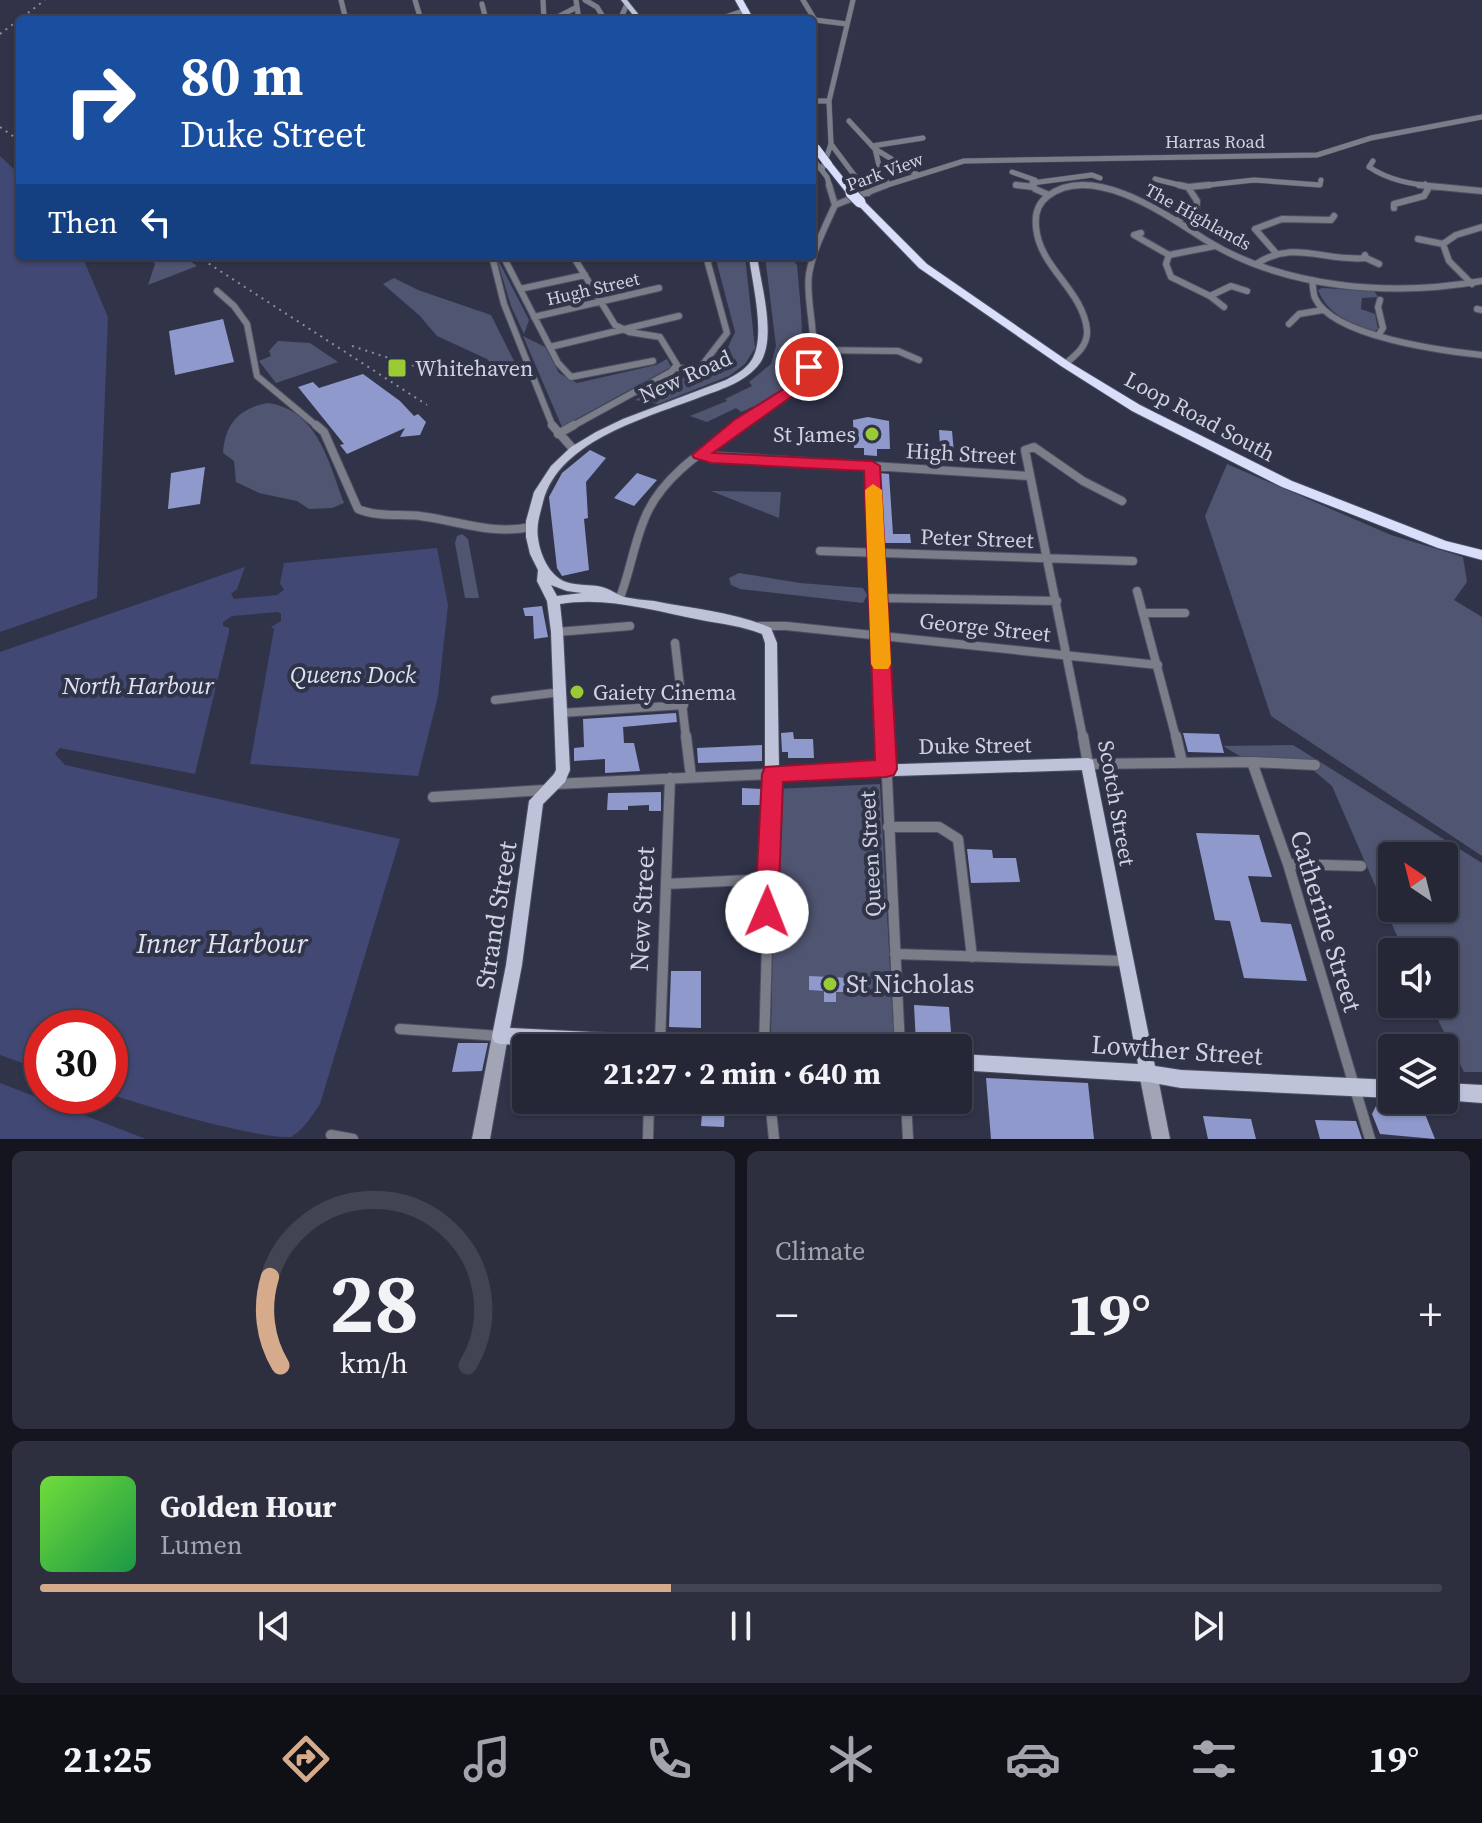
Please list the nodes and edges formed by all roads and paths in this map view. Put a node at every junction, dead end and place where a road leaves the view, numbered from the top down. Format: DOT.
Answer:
graph roads {
  1 [pos="576,0"];
  2 [pos="585,0"];
  3 [pos="739,0"];
  4 [pos="853,0"];
  5 [pos="482,4"];
  6 [pos="577,7"];
  7 [pos="746,10"];
  8 [pos="485,16"];
  9 [pos="560,16"];
  10 [pos="578,16"];
  11 [pos="603,16"];
  12 [pos="728,16"];
  13 [pos="748,16"];
  14 [pos="816,20"];
  15 [pos="847,24"];
  16 [pos="816,101"];
  17 [pos="829,101"];
  18 [pos="1482,117"];
  19 [pos="849,121"];
  20 [pos="923,138"];
  21 [pos="831,144"];
  22 [pos="874,147"];
  23 [pos="816,154"];
  24 [pos="1368,164"];
  25 [pos="944,166"];
  26 [pos="825,167"];
  27 [pos="1012,172"];
  28 [pos="918,175"];
  29 [pos="1100,178"];
  30 [pos="1160,181"];
  31 [pos="888,184"];
  32 [pos="1035,184"];
  33 [pos="1425,184"];
  34 [pos="1016,185"];
  35 [pos="1322,185"];
  36 [pos="1188,187"];
  37 [pos="1482,191"];
  38 [pos="868,193"];
  39 [pos="1049,195"];
  40 [pos="1386,201"];
  41 [pos="835,205"];
  42 [pos="1178,220"];
  43 [pos="1339,226"];
  44 [pos="1482,227"];
  45 [pos="1134,234"];
  46 [pos="1416,238"];
  47 [pos="1443,244"];
  48 [pos="1215,246"];
  49 [pos="816,248"];
  50 [pos="1275,252"];
  51 [pos="1169,255"];
  52 [pos="493,260"];
  53 [pos="505,260"];
  54 [pos="576,260"];
  55 [pos="707,260"];
  56 [pos="754,260"];
  57 [pos="814,260"];
  58 [pos="1256,264"];
  59 [pos="1379,264"];
  60 [pos="585,275"];
  61 [pos="1312,280"];
  62 [pos="1482,281"];
  63 [pos="1472,284"];
  64 [pos="659,288"];
  65 [pos="520,289"];
  66 [pos="217,291"];
  67 [pos="1247,291"];
  68 [pos="1210,296"];
  69 [pos="602,302"];
  70 [pos="1367,305"];
  71 [pos="1224,307"];
  72 [pos="1323,310"];
  73 [pos="679,316"];
  74 [pos="534,317"];
  75 [pos="1304,323"];
  76 [pos="621,330"];
  77 [pos="1378,336"];
  78 [pos="550,347"];
  79 [pos="812,350"];
  80 [pos="1482,355"];
  81 [pos="919,360"];
  82 [pos="653,361"];
  83 [pos="1065,364"];
  84 [pos="676,368"];
  85 [pos="558,434"];
  86 [pos="574,450"];
  87 [pos="700,455"];
  88 [pos="872,466"];
  89 [pos="1029,476"];
  90 [pos="1122,501"];
  91 [pos="531,527"];
  92 [pos="820,551"];
  93 [pos="1118,551"];
  94 [pos="877,553"];
  95 [pos="1482,555"];
  96 [pos="1048,559"];
  97 [pos="1122,561"];
  98 [pos="1133,561"];
  99 [pos="544,571"];
  100 [pos="562,587"];
  101 [pos="1137,591"];
  102 [pos="880,598"];
  103 [pos="619,600"];
  104 [pos="553,601"];
  105 [pos="1057,601"];
  106 [pos="1145,613"];
  107 [pos="1185,613"];
  108 [pos="630,626"];
  109 [pos="760,626"];
  110 [pos="557,632"];
  111 [pos="880,637"];
  112 [pos="675,643"];
  113 [pos="1067,655"];
  114 [pos="1158,665"];
  115 [pos="561,692"];
  116 [pos="495,700"];
  117 [pos="684,705"];
  118 [pos="561,713"];
  119 [pos="1182,762"];
  120 [pos="1252,762"];
  121 [pos="1088,764"];
  122 [pos="1315,765"];
  123 [pos="886,769"];
  124 [pos="772,774"];
  125 [pos="691,777"];
  126 [pos="670,778"];
  127 [pos="545,792"];
  128 [pos="433,797"];
  129 [pos="888,827"];
  130 [pos="1288,864"];
  131 [pos="1361,866"];
  132 [pos="767,879"];
  133 [pos="666,884"];
  134 [pos="895,954"];
  135 [pos="972,957"];
  136 [pos="1127,961"];
  137 [pos="400,1029"];
  138 [pos="655,1034"];
  139 [pos="764,1034"];
  140 [pos="899,1034"];
  141 [pos="500,1036"];
  142 [pos="512,1037"];
  143 [pos="972,1063"];
  144 [pos="1148,1073"];
  145 [pos="1353,1087"];
  146 [pos="1378,1088"];
  147 [pos="1458,1093"];
  148 [pos="1482,1094"];
  149 [pos="649,1114"];
  150 [pos="771,1114"];
  151 [pos="907,1114"];
  152 [pos="331,1135"];
  153 [pos="353,1139"];
  154 [pos="481,1139"];
  155 [pos="648,1139"];
  156 [pos="774,1139"];
  157 [pos="908,1139"];
  158 [pos="1161,1139"];
  159 [pos="1370,1139"];
  1 -- 6 [label="street"];
  2 -- 11 [label="street"];
  3 -- 7 [label="highway"];
  4 -- 15 [label="street"];
  5 -- 8 [label="street"];
  6 -- 9 [label="street"];
  6 -- 10 [label="street"];
  7 -- 12 [label="street"];
  7 -- 13 [label="highway"];
  14 -- 15 [label="street"];
  15 -- 17 [label="street"];
  16 -- 17 [label="street"];
  17 -- 21 [label="street"];
  18 -- 25 [label="street, Harras Road"];
  19 -- 22 [label="street"];
  20 -- 22 [label="street"];
  21 -- 26 [label="street"];
  21 -- 38 [label="street"];
  22 -- 28 [label="street"];
  22 -- 31 [label="street"];
  23 -- 26 [label="highway, Loop Road South, bridge"];
  24 -- 33 [label="street"];
  25 -- 28 [label="street, Park View"];
  26 -- 41 [label="street"];
  26 -- 83 [label="highway, Loop Road South, bridge"];
  27 -- 32 [label="street"];
  28 -- 31 [label="street, Park View"];
  29 -- 32 [label="street"];
  30 -- 36 [label="street"];
  31 -- 38 [label="street, Park View"];
  32 -- 34 [label="street"];
  32 -- 39 [label="street"];
  33 -- 37 [label="street"];
  33 -- 40 [label="street"];
  35 -- 36 [label="street"];
  36 -- 42 [label="street"];
  38 -- 41 [label="street, Park View"];
  39 -- 42 [label="street, The Highlands"];
  39 -- 83 [label="street"];
  41 -- 49 [label="street"];
  42 -- 48 [label="street, The Highlands"];
  43 -- 50 [label="street"];
  44 -- 47 [label="street"];
  45 -- 51 [label="street"];
  46 -- 47 [label="street"];
  47 -- 63 [label="street"];
  48 -- 51 [label="street"];
  48 -- 58 [label="street, The Highlands"];
  50 -- 58 [label="street"];
  50 -- 59 [label="street"];
  51 -- 68 [label="street"];
  52 -- 85 [label="street"];
  53 -- 65 [label="street"];
  54 -- 60 [label="street"];
  55 -- 84 [label="street"];
  56 -- 86 [label="main road, New Road"];
  57 -- 79 [label="street"];
  58 -- 61 [label="street, The Highlands"];
  60 -- 65 [label="street"];
  60 -- 69 [label="street"];
  61 -- 63 [label="street, The Highlands"];
  61 -- 72 [label="street"];
  62 -- 63 [label="street, The Highlands"];
  64 -- 69 [label="street, Hugh Street"];
  65 -- 74 [label="street"];
  66 -- 91 [label="street"];
  67 -- 68 [label="street"];
  68 -- 71 [label="street"];
  69 -- 74 [label="street, Hugh Street"];
  69 -- 76 [label="street"];
  70 -- 77 [label="street"];
  72 -- 75 [label="street"];
  72 -- 77 [label="street"];
  73 -- 76 [label="street"];
  74 -- 78 [label="street"];
  76 -- 78 [label="street"];
  76 -- 84 [label="street"];
  77 -- 80 [label="street"];
  78 -- 82 [label="street"];
  79 -- 81 [label="street"];
  79 -- 87 [label="street"];
  83 -- 95 [label="highway, Loop Road South"];
  84 -- 85 [label="street"];
  85 -- 86 [label="street"];
  86 -- 91 [label="main road, New Road"];
  87 -- 88 [label="street, High Street"];
  87 -- 103 [label="street"];
  88 -- 89 [label="street, High Street"];
  88 -- 94 [label="street, Queen Street"];
  89 -- 90 [label="street"];
  89 -- 96 [label="street, Scotch Street"];
  91 -- 99 [label="main road, Strand Street"];
  92 -- 94 [label="street, Peter Street"];
  93 -- 97 [label="street"];
  94 -- 96 [label="street, Peter Street"];
  94 -- 102 [label="street, Queen Street"];
  96 -- 97 [label="street, Peter Street"];
  96 -- 105 [label="street, Scotch Street"];
  97 -- 98 [label="street, Peter Street"];
  99 -- 100 [label="main road"];
  99 -- 104 [label="main road, Strand Street"];
  100 -- 103 [label="main road, George Street"];
  100 -- 104 [label="main road"];
  101 -- 106 [label="street"];
  102 -- 105 [label="street"];
  102 -- 111 [label="street, Queen Street"];
  103 -- 104 [label="main road, George Street"];
  103 -- 109 [label="main road, George Street"];
  104 -- 110 [label="main road, Strand Street"];
  105 -- 113 [label="street, Scotch Street"];
  106 -- 107 [label="street"];
  106 -- 114 [label="street"];
  108 -- 110 [label="street"];
  109 -- 111 [label="street, George Street"];
  109 -- 124 [label="main road"];
  110 -- 115 [label="main road, Strand Street"];
  111 -- 113 [label="street, George Street"];
  111 -- 123 [label="street, Queen Street"];
  112 -- 117 [label="street"];
  113 -- 114 [label="street, George Street"];
  113 -- 121 [label="street, Scotch Street"];
  114 -- 119 [label="street"];
  115 -- 116 [label="street"];
  115 -- 118 [label="main road, Strand Street"];
  117 -- 118 [label="street"];
  117 -- 125 [label="street"];
  118 -- 127 [label="main road, Strand Street"];
  119 -- 120 [label="street, Duke Street"];
  119 -- 121 [label="street, Duke Street"];
  120 -- 122 [label="street, Duke Street"];
  120 -- 130 [label="street, Catherine Street"];
  121 -- 123 [label="main road, Duke Street"];
  121 -- 136 [label="main road, Scotch Street"];
  123 -- 124 [label="main road, Duke Street"];
  123 -- 129 [label="street, Queen Street"];
  124 -- 125 [label="street, Duke Street"];
  124 -- 132 [label="street"];
  125 -- 126 [label="street, Duke Street"];
  126 -- 127 [label="street, Duke Street"];
  126 -- 133 [label="street, New Street"];
  127 -- 128 [label="street, Duke Street"];
  127 -- 141 [label="main road, Strand Street"];
  129 -- 134 [label="street, Queen Street"];
  129 -- 135 [label="street"];
  130 -- 131 [label="street"];
  130 -- 145 [label="street, Catherine Street"];
  132 -- 133 [label="street"];
  132 -- 139 [label="street"];
  133 -- 138 [label="street, New Street"];
  134 -- 135 [label="street"];
  134 -- 140 [label="street, Queen Street"];
  135 -- 136 [label="street"];
  136 -- 144 [label="main road, Scotch Street"];
  137 -- 141 [label="street"];
  141 -- 142 [label="main road"];
  141 -- 154 [label="main road"];
  143 -- 144 [label="main road, Lowther Street"];
  144 -- 145 [label="main road, Lowther Street"];
  144 -- 158 [label="main road, Scotch Street"];
  145 -- 146 [label="main road, Lowther Street"];
  145 -- 159 [label="street, Catherine Street"];
  147 -- 148 [label="main road"];
  149 -- 155 [label="street"];
  150 -- 156 [label="street"];
  151 -- 157 [label="street"];
  152 -- 153 [label="street"];
}
